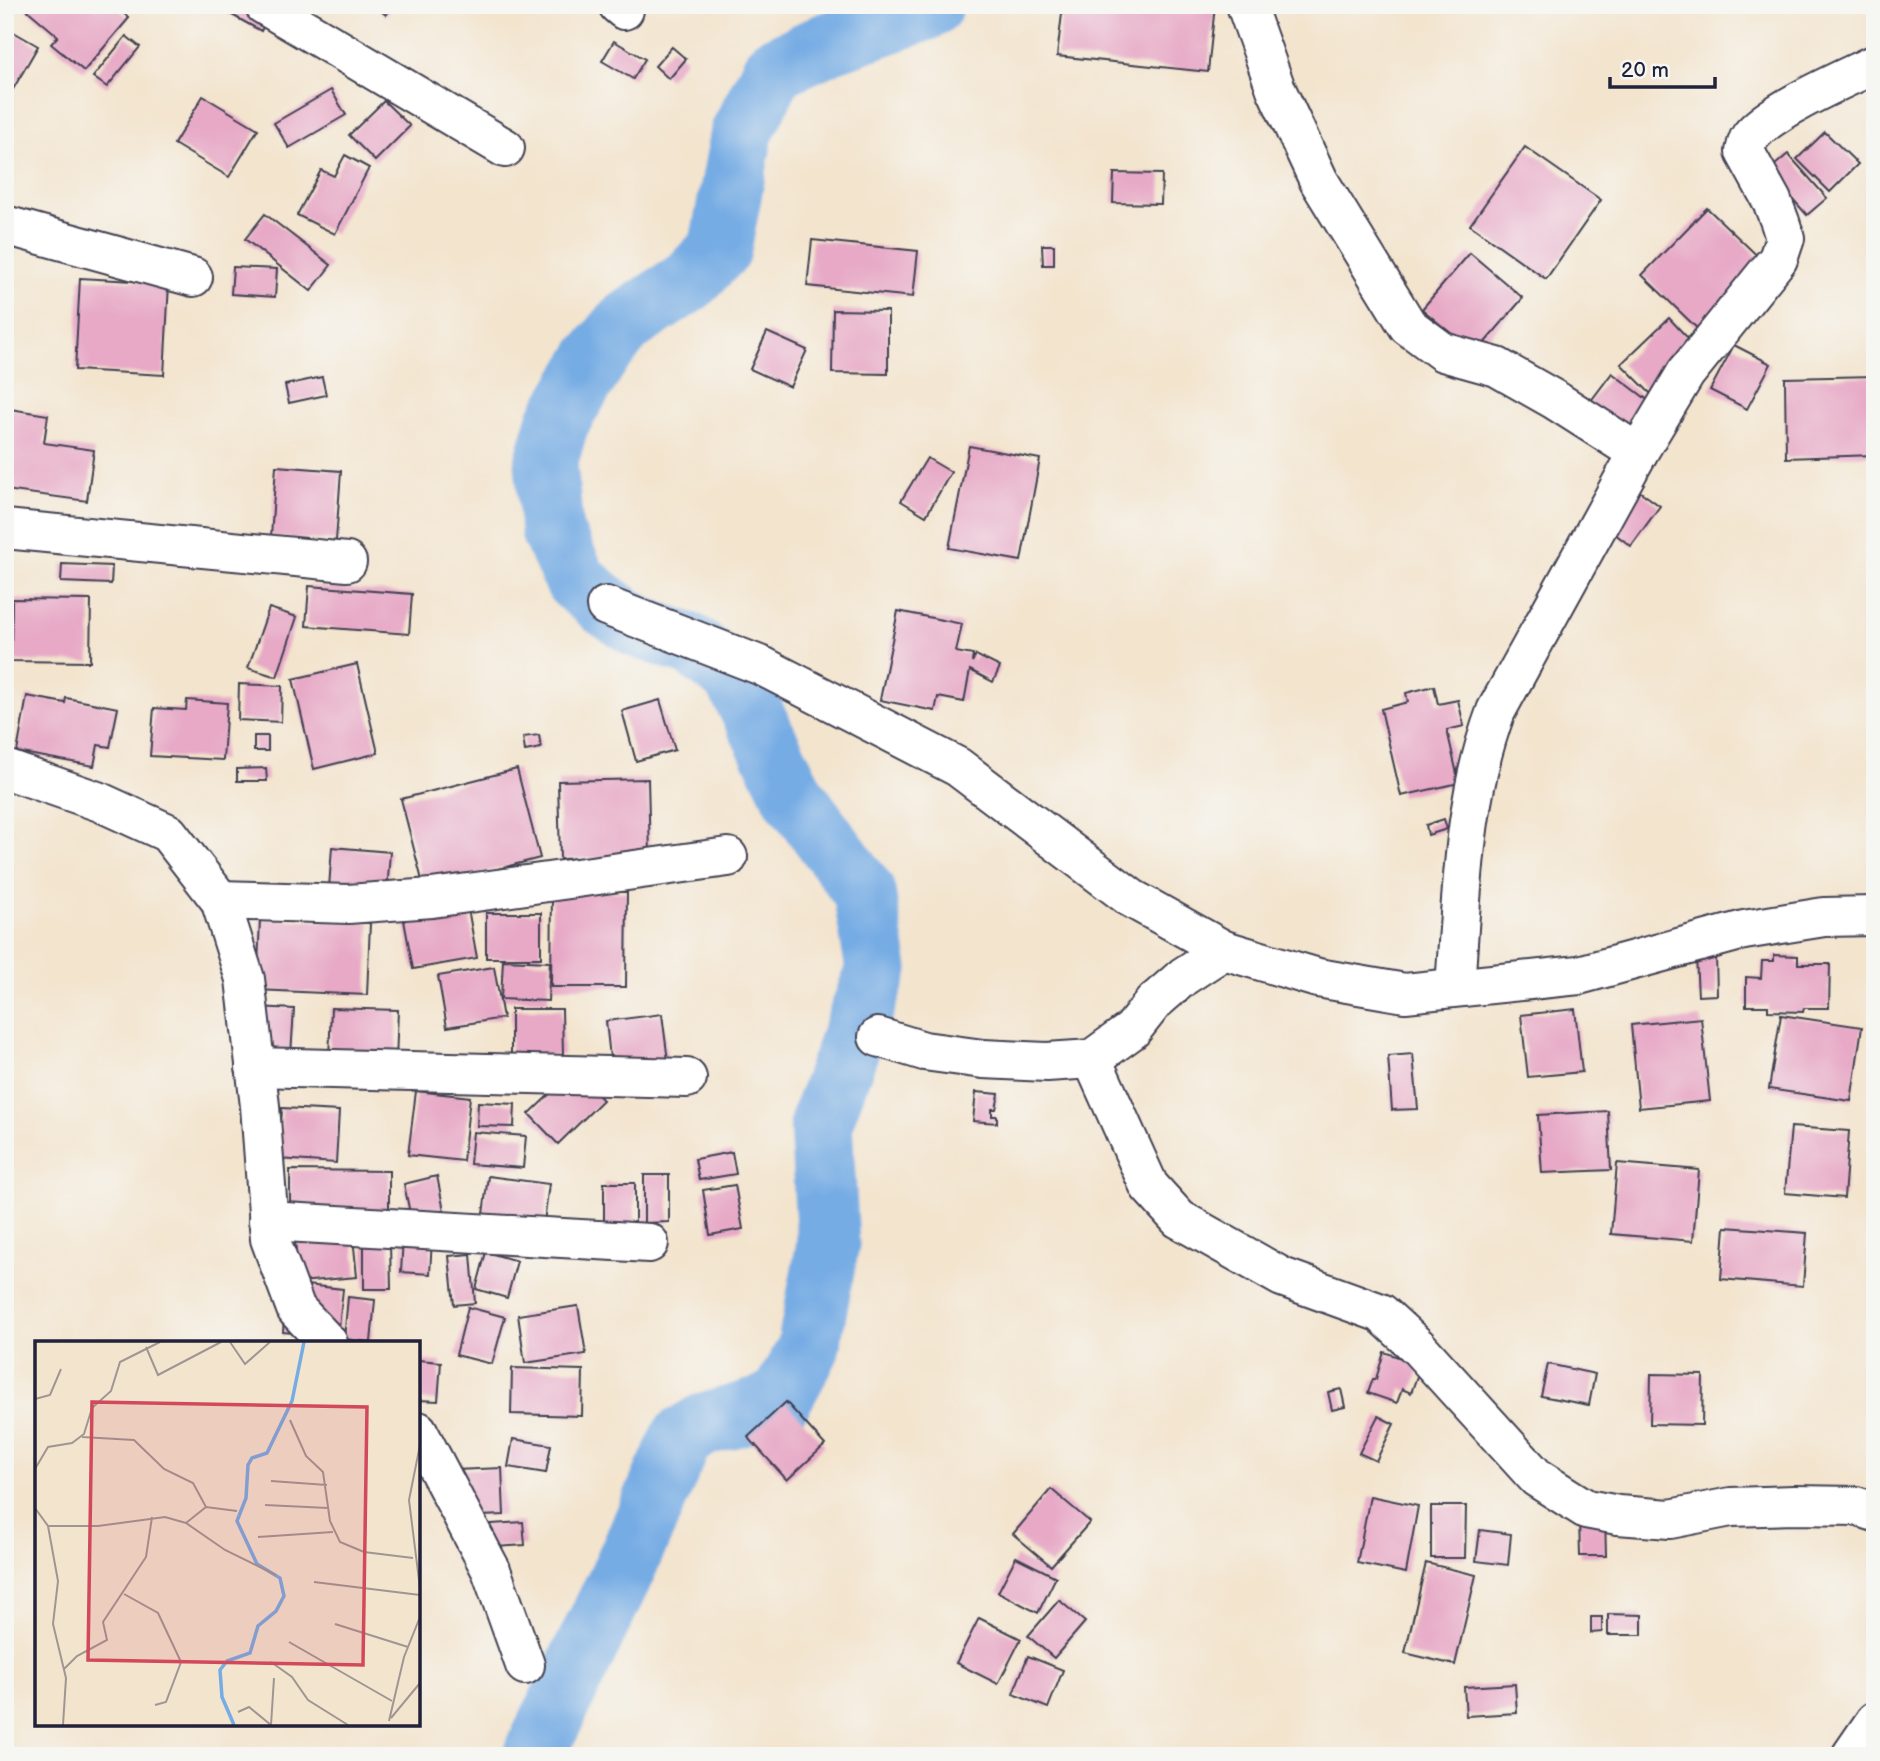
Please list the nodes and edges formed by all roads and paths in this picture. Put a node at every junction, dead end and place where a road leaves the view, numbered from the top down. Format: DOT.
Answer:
graph roads {
  1 [pos="264,5"];
  2 [pos="1246,5"];
  3 [pos="1875,64"];
  4 [pos="505,148"];
  5 [pos="5,225"];
  6 [pos="193,276"];
  7 [pos="1638,453"];
  8 [pos="5,529"];
  9 [pos="347,562"];
  10 [pos="606,606"];
  11 [pos="5,769"];
  12 [pos="728,857"];
  13 [pos="220,900"];
  14 [pos="1875,916"];
  15 [pos="1224,950"];
  16 [pos="1455,987"];
  17 [pos="878,1037"];
  18 [pos="1091,1059"];
  19 [pos="255,1068"];
  20 [pos="687,1078"];
  21 [pos="268,1221"];
  22 [pos="649,1242"];
  23 [pos="326,1341"];
  24 [pos="420,1436"];
  25 [pos="1875,1512"];
  26 [pos="526,1665"];
  27 [pos="1875,1721"];
  28 [pos="1851,1756"];
  1 -- 4 [label="street"];
  2 -- 7 [label="street"];
  3 -- 7 [label="street"];
  5 -- 6 [label="street"];
  7 -- 16 [label="street"];
  8 -- 9 [label="street"];
  10 -- 15 [label="street"];
  11 -- 13 [label="street"];
  12 -- 13 [label="street"];
  13 -- 19 [label="street"];
  14 -- 16 [label="street"];
  15 -- 16 [label="street"];
  15 -- 18 [label="street"];
  17 -- 18 [label="street"];
  18 -- 25 [label="street"];
  19 -- 20 [label="street"];
  19 -- 21 [label="street"];
  21 -- 22 [label="street"];
  21 -- 23 [label="street"];
  24 -- 26 [label="street"];
  27 -- 28 [label="street"];
}
